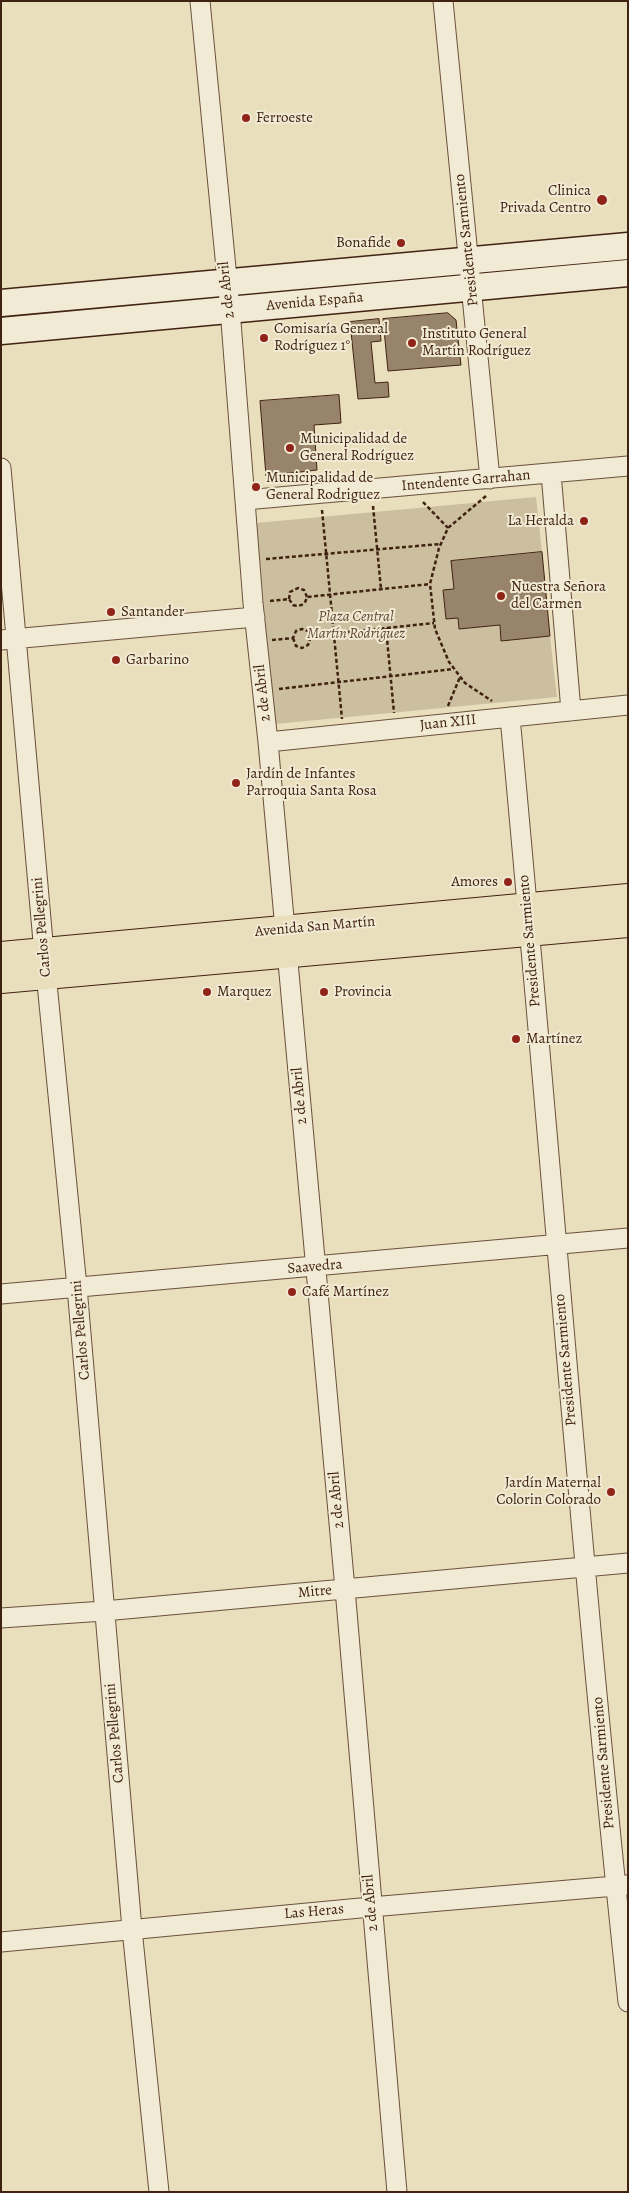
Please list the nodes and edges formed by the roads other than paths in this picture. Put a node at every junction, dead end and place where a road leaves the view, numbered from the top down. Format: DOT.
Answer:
graph roads {
  1 [pos="200,1"];
  2 [pos="443,1"];
  3 [pos="628,246"];
  4 [pos="469,260"];
  5 [pos="628,273"];
  6 [pos="226,282"];
  7 [pos="471,287"];
  8 [pos="1,303"];
  9 [pos="230,310"];
  10 [pos="1,331"];
  11 [pos="628,466"];
  12 [pos="1,468"];
  13 [pos="551,473"];
  14 [pos="490,479"];
  15 [pos="245,500"];
  16 [pos="254,610"];
  17 [pos="10,639"];
  18 [pos="628,705"];
  19 [pos="571,711"];
  20 [pos="510,717"];
  21 [pos="268,742"];
  22 [pos="628,898"];
  23 [pos="529,920"];
  24 [pos="628,923"];
  25 [pos="285,941"];
  26 [pos="1,956"];
  27 [pos="45,964"];
  28 [pos="1,979"];
  29 [pos="628,1238"];
  30 [pos="556,1246"];
  31 [pos="316,1267"];
  32 [pos="77,1286"];
  33 [pos="1,1294"];
  34 [pos="628,1563"];
  35 [pos="586,1567"];
  36 [pos="345,1589"];
  37 [pos="104,1611"];
  38 [pos="1,1618"];
  39 [pos="622,1886"];
  40 [pos="371,1907"];
  41 [pos="132,1930"];
  42 [pos="1,1942"];
  43 [pos="628,2002"];
  44 [pos="159,2192"];
  45 [pos="397,2192"];
  1 -- 6 [label="street, 2 de Abril"];
  2 -- 4 [label="street, Presidente Sarmiento"];
  3 -- 4 [label="main road, Avenida España"];
  4 -- 6 [label="main road, Avenida España"];
  4 -- 7 [label="street, Presidente Sarmiento"];
  5 -- 7 [label="main road, Avenida España"];
  6 -- 8 [label="main road, Avenida España"];
  6 -- 9 [label="street, 2 de Abril"];
  7 -- 9 [label="main road, Avenida España"];
  7 -- 14 [label="street, Presidente Sarmiento"];
  9 -- 10 [label="main road, Avenida España"];
  9 -- 15 [label="street, 2 de Abril"];
  11 -- 13 [label="street, Intendente Garrahan"];
  12 -- 17 [label="street, Carlos Pellegrini"];
  13 -- 14 [label="street, Intendente Garrahan"];
  13 -- 19 [label="street"];
  14 -- 15 [label="street, Intendente Garrahan"];
  15 -- 16 [label="street, 2 de Abril"];
  16 -- 17 [label="street"];
  16 -- 21 [label="street, 2 de Abril"];
  17 -- 27 [label="street, Carlos Pellegrini"];
  18 -- 19 [label="street, Juan XIII"];
  19 -- 20 [label="street, Juan XIII"];
  20 -- 21 [label="street, Juan XIII"];
  20 -- 23 [label="street, Presidente Sarmiento"];
  21 -- 25 [label="street, 2 de Abril"];
  22 -- 23 [label="main road, Avenida San Martín"];
  23 -- 24 [label="main road, Avenida San Martín"];
  23 -- 25 [label="main road, Avenida San Martín"];
  23 -- 30 [label="street, Presidente Sarmiento"];
  25 -- 27 [label="main road, Avenida San Martín"];
  25 -- 31 [label="street, 2 de Abril"];
  26 -- 27 [label="main road, Avenida San Martín"];
  27 -- 28 [label="main road, Avenida San Martín"];
  27 -- 32 [label="street, Carlos Pellegrini"];
  29 -- 30 [label="street, Saavedra"];
  30 -- 31 [label="street, Saavedra"];
  30 -- 35 [label="street, Presidente Sarmiento"];
  31 -- 32 [label="street, Saavedra"];
  31 -- 36 [label="street, 2 de Abril"];
  32 -- 33 [label="street, Saavedra"];
  32 -- 37 [label="street, Carlos Pellegrini"];
  34 -- 35 [label="street, Mitre"];
  35 -- 36 [label="street, Mitre"];
  35 -- 39 [label="street, Presidente Sarmiento"];
  36 -- 37 [label="street, Mitre"];
  36 -- 40 [label="street, 2 de Abril"];
  37 -- 38 [label="street, Mitre"];
  37 -- 41 [label="street, Carlos Pellegrini"];
  39 -- 40 [label="street, Las Heras"];
  39 -- 43 [label="street, Presidente Sarmiento"];
  40 -- 41 [label="street, Las Heras"];
  40 -- 45 [label="street, 2 de Abril"];
  41 -- 42 [label="street, Las Heras"];
  41 -- 44 [label="street, Carlos Pellegrini"];
}
